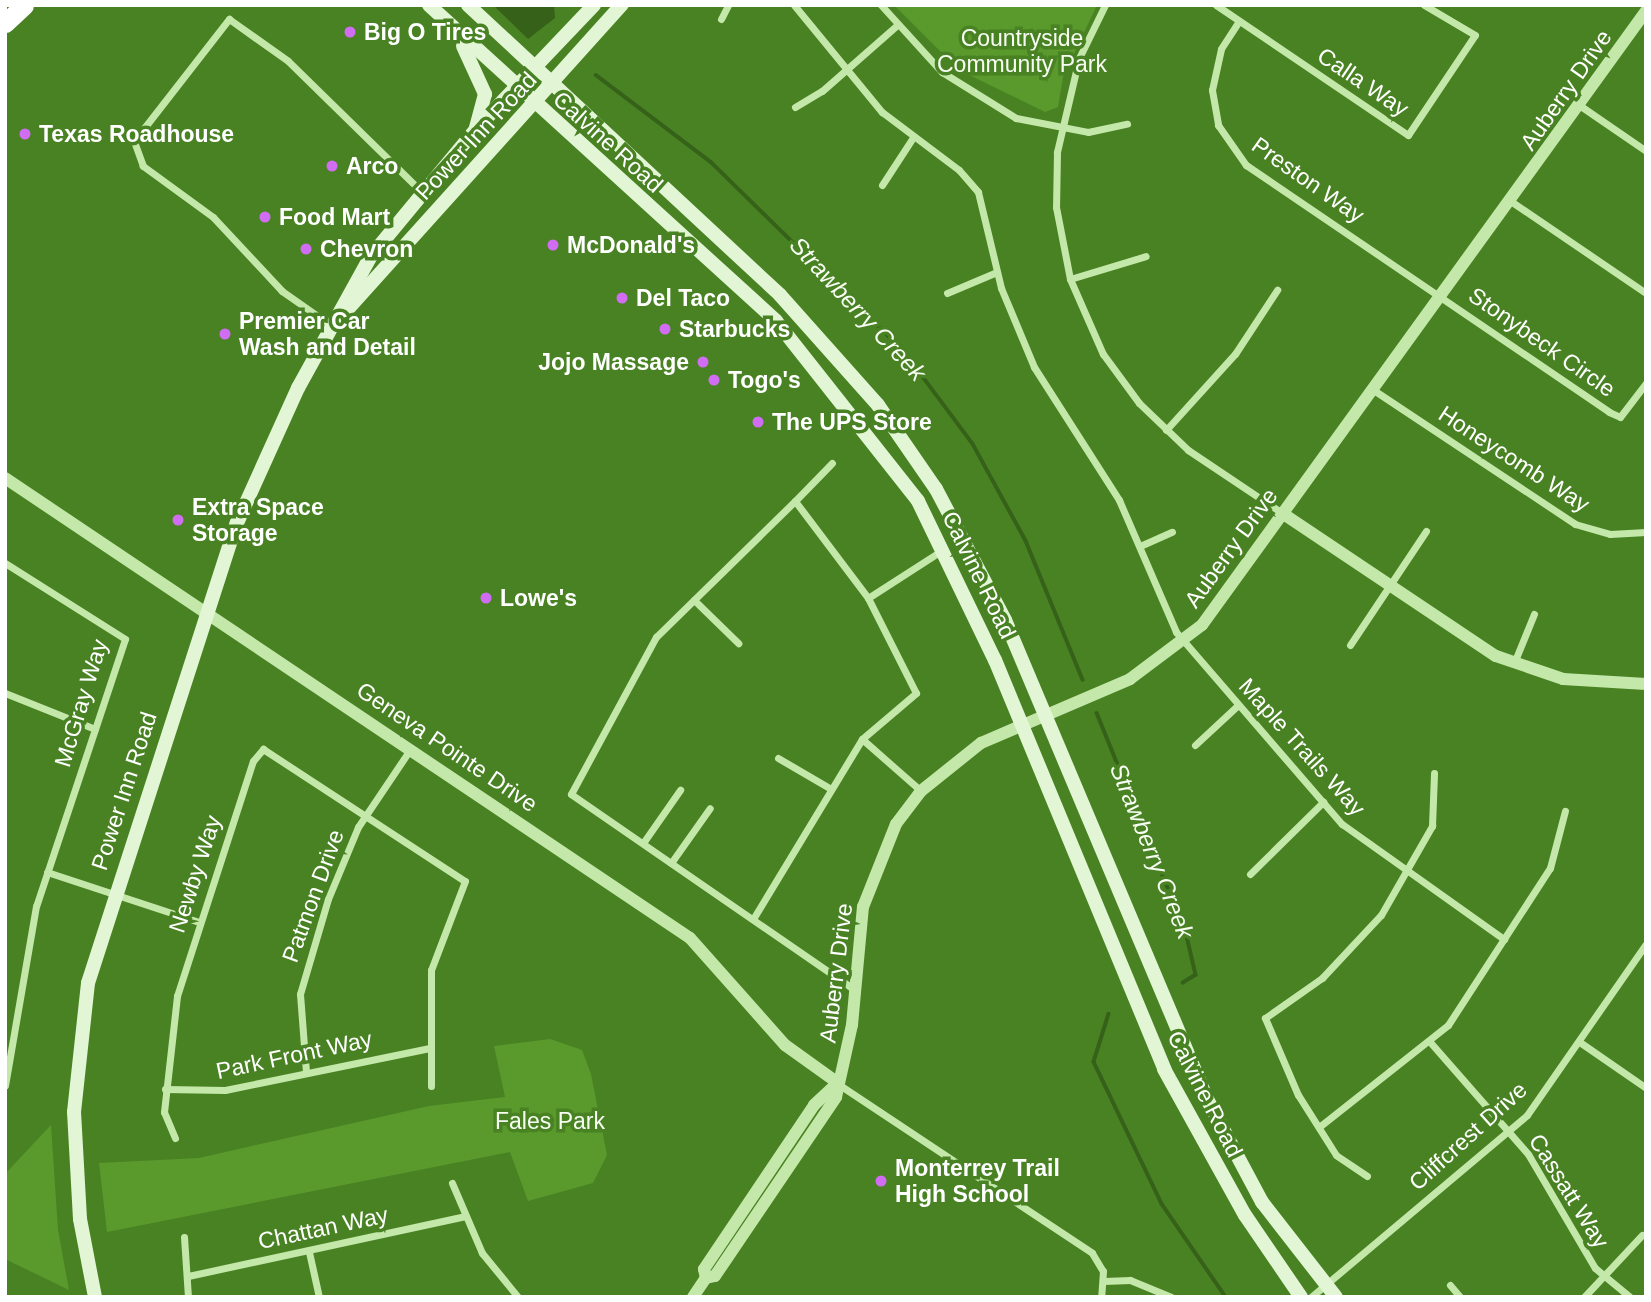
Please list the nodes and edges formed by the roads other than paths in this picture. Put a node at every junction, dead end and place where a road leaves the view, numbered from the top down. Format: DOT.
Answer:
graph roads {
  1 [pos="24,5"];
  2 [pos="429,5"];
  3 [pos="468,5"];
  4 [pos="594,5"];
  5 [pos="622,5"];
  6 [pos="728,5"];
  7 [pos="794,5"];
  8 [pos="881,5"];
  9 [pos="1105,5"];
  10 [pos="1216,5"];
  11 [pos="1424,5"];
  12 [pos="1645,8"];
  13 [pos="721,19"];
  14 [pos="1239,21"];
  15 [pos="5,23"];
  16 [pos="451,26"];
  17 [pos="895,26"];
  18 [pos="536,68"];
  19 [pos="844,71"];
  20 [pos="555,86"];
  21 [pos="516,89"];
  22 [pos="535,107"];
  23 [pos="795,107"];
  24 [pos="1582,107"];
  25 [pos="1127,124"];
  26 [pos="1061,127"];
  27 [pos="476,129"];
  28 [pos="912,139"];
  29 [pos="1646,151"];
  30 [pos="882,185"];
  31 [pos="422,192"];
  32 [pos="1512,202"];
  33 [pos="1146,256"];
  34 [pos="997,272"];
  35 [pos="1070,279"];
  36 [pos="1277,290"];
  37 [pos="947,293"];
  38 [pos="1646,293"];
  39 [pos="1442,296"];
  40 [pos="332,326"];
  41 [pos="1646,383"];
  42 [pos="1371,389"];
  43 [pos="1166,430"];
  44 [pos="832,463"];
  45 [pos="5,478"];
  46 [pos="796,501"];
  47 [pos="1282,513"];
  48 [pos="1426,531"];
  49 [pos="1646,531"];
  50 [pos="1172,532"];
  51 [pos="1140,546"];
  52 [pos="941,551"];
  53 [pos="5,563"];
  54 [pos="1389,587"];
  55 [pos="867,598"];
  56 [pos="694,600"];
  57 [pos="208,613"];
  58 [pos="1534,614"];
  59 [pos="1183,642"];
  60 [pos="738,643"];
  61 [pos="1350,645"];
  62 [pos="1514,664"];
  63 [pos="1646,684"];
  64 [pos="5,693"];
  65 [pos="1238,705"];
  66 [pos="1041,714"];
  67 [pos="1019,722"];
  68 [pos="95,729"];
  69 [pos="862,739"];
  70 [pos="1195,745"];
  71 [pos="411,747"];
  72 [pos="778,758"];
  73 [pos="1434,773"];
  74 [pos="831,789"];
  75 [pos="680,790"];
  76 [pos="921,791"];
  77 [pos="1322,803"];
  78 [pos="710,808"];
  79 [pos="1565,811"];
  80 [pos="365,816"];
  81 [pos="643,844"];
  82 [pos="671,863"];
  83 [pos="47,872"];
  84 [pos="1250,874"];
  85 [pos="1408,875"];
  86 [pos="113,895"];
  87 [pos="753,919"];
  88 [pos="199,922"];
  89 [pos="1504,939"];
  90 [pos="1645,946"];
  91 [pos="856,990"];
  92 [pos="1430,1042"];
  93 [pos="1581,1043"];
  94 [pos="430,1048"];
  95 [pos="306,1072"];
  96 [pos="838,1083"];
  97 [pos="5,1085"];
  98 [pos="431,1086"];
  99 [pos="1646,1087"];
  100 [pos="165,1089"];
  101 [pos="1319,1127"];
  102 [pos="1508,1131"];
  103 [pos="175,1138"];
  104 [pos="1367,1176"];
  105 [pos="452,1183"];
  106 [pos="466,1216"];
  107 [pos="1642,1235"];
  108 [pos="184,1237"];
  109 [pos="309,1252"];
  110 [pos="188,1276"];
  111 [pos="1604,1276"];
  112 [pos="1104,1282"];
  113 [pos="1325,1285"];
  114 [pos="1450,1285"];
  115 [pos="95,1297"];
  116 [pos="188,1297"];
  117 [pos="319,1297"];
  118 [pos="518,1297"];
  119 [pos="693,1297"];
  120 [pos="1101,1297"];
  121 [pos="1171,1297"];
  122 [pos="1301,1297"];
  123 [pos="1311,1297"];
  124 [pos="1336,1297"];
  125 [pos="1460,1297"];
  126 [pos="1584,1297"];
  127 [pos="1630,1297"];
  1 -- 15 [label="highway"];
  2 -- 16 [label="main road, Calvine Road"];
  3 -- 18 [label="main road, Calvine Road"];
  4 -- 18 [label="main road, Power Inn Road"];
  5 -- 20 [label="main road, Power Inn Road"];
  6 -- 13 [label="street"];
  7 -- 19 [label="street, Maple Trails Way"];
  8 -- 17 [label="street"];
  9 -- 26 [label="street"];
  10 -- 14 [label="street, Calla Way"];
  11 -- 14 [label="street, Calla Way"];
  12 -- 24 [label="street, Auberry Drive"];
  14 -- 39 [label="street, Preston Way"];
  16 -- 21 [label="main road, Calvine Road"];
  16 -- 27 [label="main road"];
  17 -- 19 [label="street"];
  17 -- 26 [label="street"];
  18 -- 20 [label="main road, Calvine Road"];
  18 -- 21 [label="main road, Power Inn Road"];
  19 -- 23 [label="street"];
  19 -- 28 [label="street, Maple Trails Way"];
  20 -- 22 [label="main road, Power Inn Road"];
  20 -- 66 [label="main road, Calvine Road"];
  21 -- 22 [label="main road, Calvine Road"];
  21 -- 27 [label="main road, Power Inn Road"];
  22 -- 40 [label="main road, Power Inn Road"];
  22 -- 52 [label="main road, Calvine Road"];
  24 -- 29 [label="street"];
  24 -- 32 [label="street, Auberry Drive"];
  25 -- 26 [label="street"];
  26 -- 35 [label="street"];
  27 -- 31 [label="main road, Power Inn Road"];
  28 -- 30 [label="street"];
  28 -- 34 [label="street, Maple Trails Way"];
  31 -- 40 [label="main road, Power Inn Road"];
  31 -- 40 [label="street"];
  32 -- 38 [label="street"];
  32 -- 39 [label="street, Auberry Drive"];
  33 -- 35 [label="street"];
  34 -- 37 [label="street"];
  34 -- 51 [label="street, Maple Trails Way"];
  35 -- 43 [label="street"];
  36 -- 43 [label="street"];
  39 -- 41 [label="street, Stonybeck Circle"];
  39 -- 42 [label="street, Auberry Drive"];
  40 -- 57 [label="main road, Power Inn Road"];
  42 -- 47 [label="street, Auberry Drive"];
  42 -- 49 [label="street, Honeycomb Way"];
  43 -- 47 [label="street"];
  44 -- 46 [label="street"];
  45 -- 57 [label="street, Geneva Pointe Drive"];
  46 -- 55 [label="street"];
  46 -- 56 [label="street"];
  47 -- 54 [label="street"];
  47 -- 59 [label="street, Auberry Drive"];
  48 -- 54 [label="street"];
  50 -- 51 [label="street"];
  51 -- 59 [label="street, Maple Trails Way"];
  52 -- 55 [label="street"];
  52 -- 67 [label="main road, Calvine Road"];
  53 -- 68 [label="street, McGray Way"];
  54 -- 61 [label="street"];
  54 -- 62 [label="street"];
  55 -- 69 [label="street"];
  56 -- 60 [label="street"];
  56 -- 81 [label="street"];
  57 -- 71 [label="street, Geneva Pointe Drive"];
  57 -- 86 [label="main road, Power Inn Road"];
  58 -- 62 [label="street"];
  59 -- 65 [label="street, Maple Trails Way"];
  59 -- 66 [label="street, Auberry Drive"];
  62 -- 63 [label="street"];
  64 -- 68 [label="street"];
  65 -- 70 [label="street"];
  65 -- 77 [label="street, Maple Trails Way"];
  66 -- 67 [label="street, Auberry Drive"];
  66 -- 113 [label="main road, Calvine Road"];
  67 -- 76 [label="street, Auberry Drive"];
  67 -- 122 [label="main road, Calvine Road"];
  68 -- 83 [label="street, McGray Way"];
  69 -- 74 [label="street"];
  69 -- 76 [label="street"];
  71 -- 80 [label="street, Patmon Drive"];
  71 -- 96 [label="street, Geneva Pointe Drive"];
  72 -- 74 [label="street"];
  73 -- 85 [label="street"];
  74 -- 87 [label="street"];
  75 -- 81 [label="street"];
  76 -- 91 [label="street, Auberry Drive"];
  77 -- 84 [label="street"];
  77 -- 85 [label="street, Maple Trails Way"];
  78 -- 82 [label="street"];
  79 -- 89 [label="street"];
  80 -- 88 [label="street, Newby Way"];
  80 -- 94 [label="street"];
  80 -- 95 [label="street, Patmon Drive"];
  81 -- 82 [label="street"];
  82 -- 87 [label="street"];
  83 -- 86 [label="street"];
  83 -- 97 [label="street, McGray Way"];
  85 -- 89 [label="street, Maple Trails Way"];
  85 -- 101 [label="street"];
  86 -- 88 [label="street"];
  86 -- 115 [label="main road, Power Inn Road"];
  87 -- 91 [label="street"];
  88 -- 100 [label="street, Newby Way"];
  89 -- 92 [label="street"];
  90 -- 93 [label="street, Cliffcrest Drive"];
  91 -- 96 [label="street, Auberry Drive"];
  92 -- 101 [label="street"];
  92 -- 102 [label="street, Cassatt Way"];
  93 -- 99 [label="street"];
  93 -- 102 [label="street, Cliffcrest Drive"];
  94 -- 95 [label="street, Park Front Way"];
  94 -- 98 [label="street"];
  95 -- 100 [label="street, Park Front Way"];
  96 -- 112 [label="street"];
  96 -- 119 [label="street"];
  100 -- 103 [label="street, Newby Way"];
  101 -- 104 [label="street"];
  102 -- 111 [label="street, Cassatt Way"];
  102 -- 113 [label="street, Cliffcrest Drive"];
  105 -- 106 [label="street"];
  106 -- 109 [label="street, Chattan Way"];
  106 -- 118 [label="street"];
  107 -- 111 [label="street"];
  108 -- 110 [label="street"];
  109 -- 110 [label="street, Chattan Way"];
  109 -- 117 [label="street"];
  110 -- 116 [label="street"];
  111 -- 126 [label="street"];
  111 -- 127 [label="street, Cassatt Way"];
  112 -- 120 [label="street"];
  112 -- 121 [label="street"];
  113 -- 123 [label="street, Cliffcrest Drive"];
  113 -- 124 [label="main road, Calvine Road"];
  114 -- 125 [label="street"];
}
